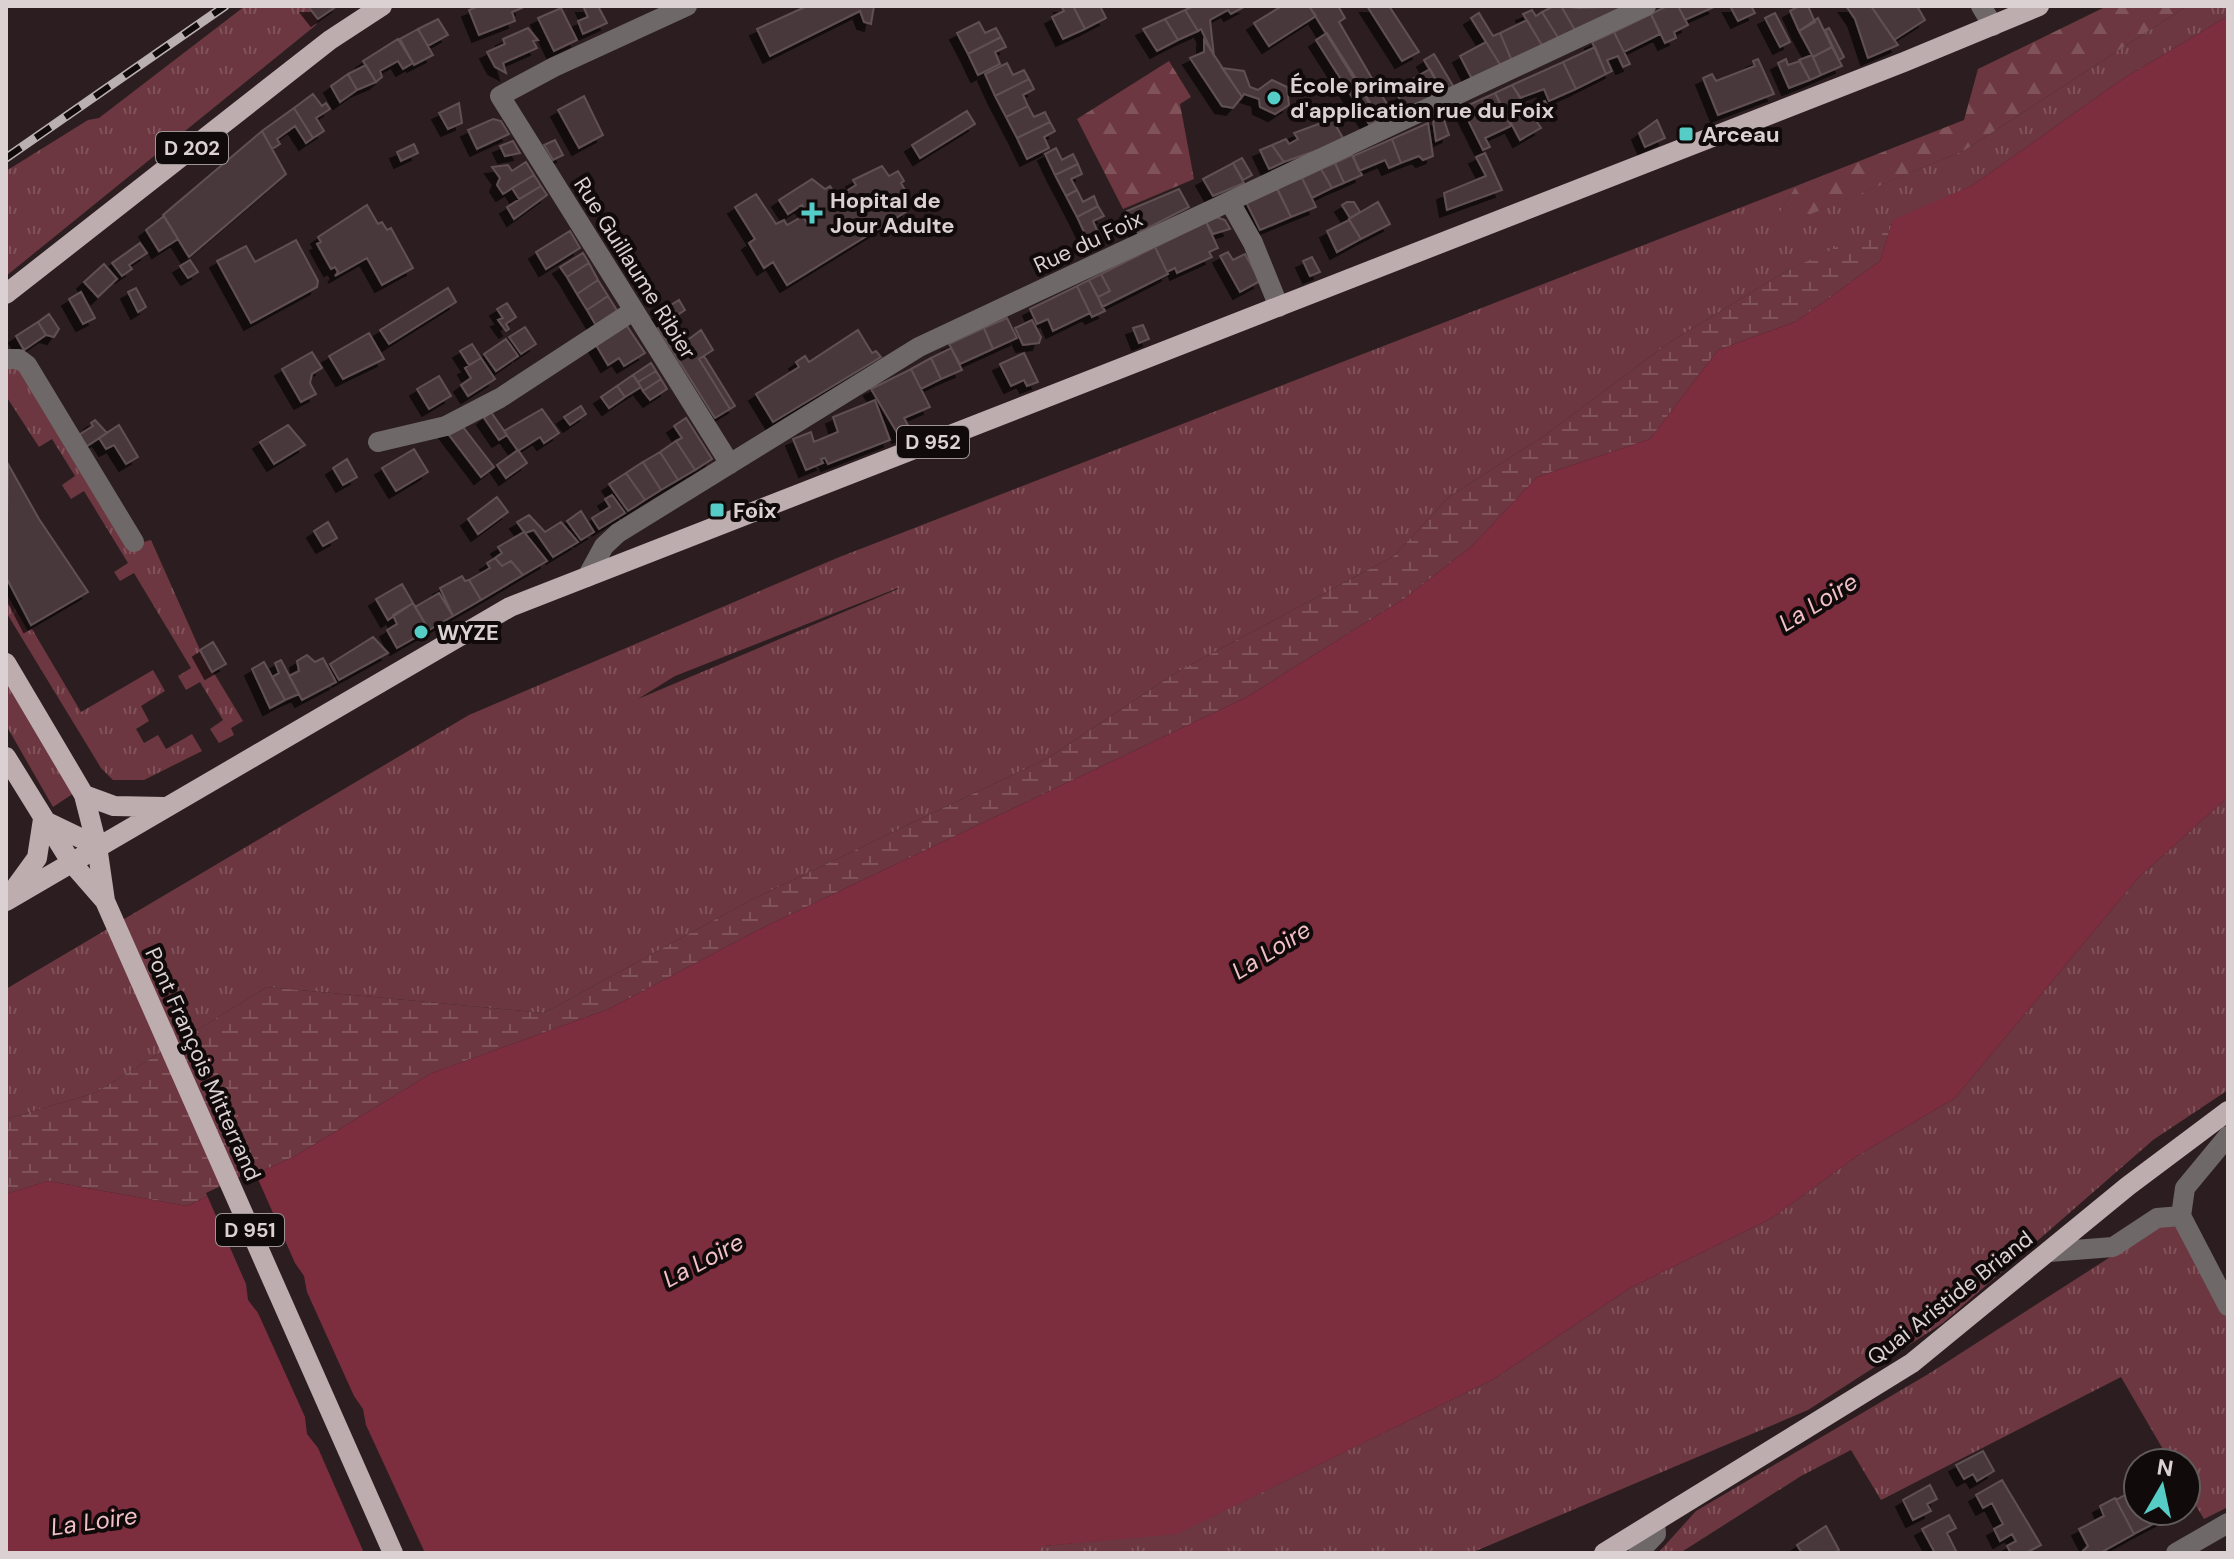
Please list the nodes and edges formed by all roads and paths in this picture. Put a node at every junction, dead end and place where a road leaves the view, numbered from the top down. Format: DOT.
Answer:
graph roads {
  1 [pos="382,6"];
  2 [pos="687,6"];
  3 [pos="1645,6"];
  4 [pos="1981,6"];
  5 [pos="2039,6"];
  6 [pos="1993,26"];
  7 [pos="1230,202"];
  8 [pos="6,294"];
  9 [pos="1279,307"];
  10 [pos="633,311"];
  11 [pos="6,359"];
  12 [pos="378,442"];
  13 [pos="730,464"];
  14 [pos="134,542"];
  15 [pos="587,577"];
  16 [pos="6,663"];
  17 [pos="6,757"];
  18 [pos="84,795"];
  19 [pos="164,807"];
  20 [pos="43,819"];
  21 [pos="97,846"];
  22 [pos="71,862"];
  23 [pos="6,900"];
  24 [pos="106,904"];
  25 [pos="2228,1111"];
  26 [pos="2228,1136"];
  27 [pos="2181,1216"];
  28 [pos="2049,1252"];
  29 [pos="2228,1306"];
  30 [pos="1655,1523"];
  31 [pos="2228,1523"];
  32 [pos="393,1553"];
  33 [pos="1604,1553"];
  34 [pos="1638,1553"];
  35 [pos="2176,1553"];
  1 -- 8 [label="main road, D 202"];
  2 -- 10 [label="street, Rue Guillaume Ribier"];
  3 -- 7 [label="street, Rue du Foix"];
  4 -- 6 [label="street"];
  5 -- 6 [label="main road, D 952"];
  6 -- 9 [label="main road, D 952"];
  7 -- 9 [label="street"];
  7 -- 13 [label="street, Rue du Foix"];
  9 -- 15 [label="main road, D 952"];
  10 -- 12 [label="street"];
  10 -- 13 [label="street, Rue Guillaume Ribier"];
  11 -- 14 [label="street"];
  13 -- 15 [label="street, Rue du Foix"];
  15 -- 19 [label="main road, D 952"];
  16 -- 18 [label="main road"];
  17 -- 20 [label="main road"];
  18 -- 19 [label="main road"];
  18 -- 21 [label="main road"];
  19 -- 21 [label="main road, D 952"];
  20 -- 21 [label="main road"];
  20 -- 22 [label="main road"];
  20 -- 23 [label="main road"];
  21 -- 22 [label="main road, D 952"];
  21 -- 24 [label="main road, D 951"];
  22 -- 23 [label="main road, D 952"];
  22 -- 24 [label="main road, D 951"];
  24 -- 32 [label="main road, Pont François Mitterrand / D 951"];
  25 -- 28 [label="main road, Quai Aristide Briand"];
  26 -- 27 [label="street"];
  27 -- 28 [label="street"];
  27 -- 29 [label="street"];
  28 -- 30 [label="main road, Quai Aristide Briand"];
  30 -- 33 [label="main road, Quai Aristide Briand"];
  30 -- 34 [label="street"];
  31 -- 35 [label="street"];
}
